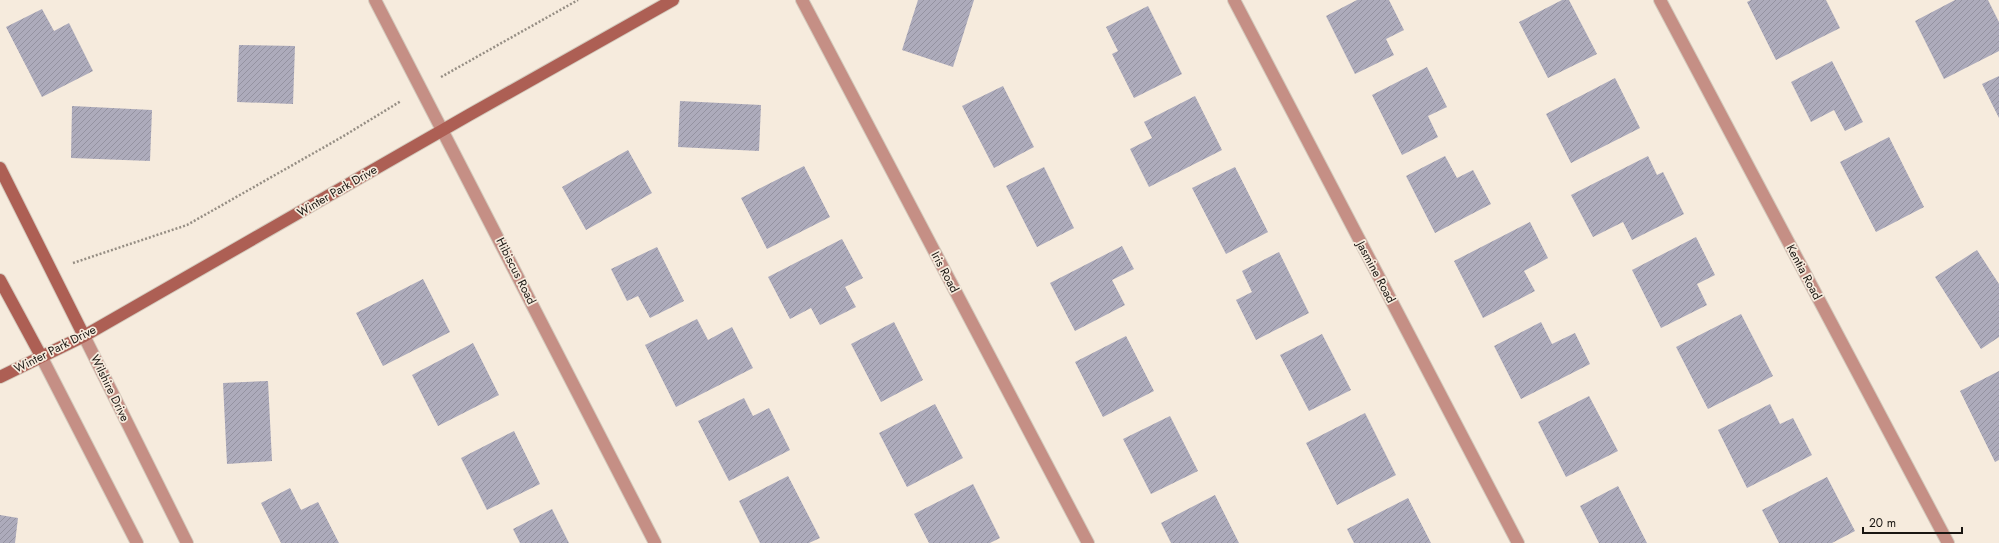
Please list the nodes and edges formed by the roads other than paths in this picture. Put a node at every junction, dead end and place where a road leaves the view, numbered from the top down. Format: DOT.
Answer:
graph roads {
  1 [pos="376,0"];
  2 [pos="673,0"];
  3 [pos="802,0"];
  4 [pos="1234,0"];
  5 [pos="1660,0"];
  6 [pos="443,129"];
  7 [pos="0,168"];
  8 [pos="0,280"];
  9 [pos="84,336"];
  10 [pos="41,356"];
  11 [pos="0,378"];
  12 [pos="137,543"];
  13 [pos="188,543"];
  14 [pos="655,543"];
  15 [pos="1088,543"];
  16 [pos="1518,543"];
  17 [pos="1948,543"];
  1 -- 6 [label="street, Hibiscus Road"];
  2 -- 6 [label="street, Winter Park Drive"];
  3 -- 15 [label="street, Iris Road"];
  4 -- 16 [label="street, Jasmine Road"];
  5 -- 17 [label="street, Kentia Road"];
  6 -- 9 [label="street, Winter Park Drive"];
  6 -- 14 [label="street, Hibiscus Road"];
  7 -- 9 [label="street, Wilshire Drive"];
  8 -- 10 [label="street"];
  9 -- 10 [label="street, Winter Park Drive"];
  9 -- 13 [label="street, Wilshire Drive"];
  10 -- 11 [label="street, Winter Park Drive"];
  10 -- 12 [label="street"];
}
